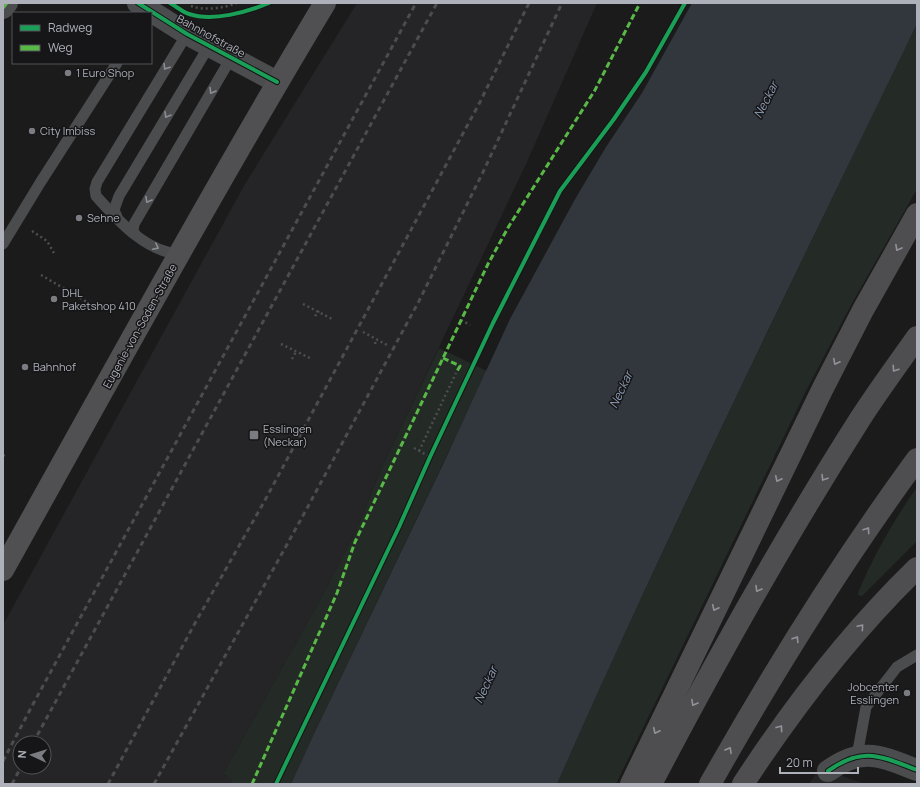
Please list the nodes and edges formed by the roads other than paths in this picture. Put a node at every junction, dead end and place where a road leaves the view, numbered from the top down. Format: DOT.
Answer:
graph roads {
  1 [pos="7,3"];
  2 [pos="325,3"];
  3 [pos="3,8"];
  4 [pos="152,13"];
  5 [pos="187,34"];
  6 [pos="209,46"];
  7 [pos="232,58"];
  8 [pos="115,64"];
  9 [pos="277,82"];
  10 [pos="917,214"];
  11 [pos="117,217"];
  12 [pos="135,234"];
  13 [pos="3,244"];
  14 [pos="180,254"];
  15 [pos="917,336"];
  16 [pos="917,459"];
  17 [pos="917,568"];
  18 [pos="3,570"];
  19 [pos="917,655"];
  20 [pos="856,756"];
  21 [pos="917,770"];
  22 [pos="828,771"];
  23 [pos="630,784"];
  24 [pos="651,784"];
  25 [pos="710,784"];
  26 [pos="743,784"];
  1 -- 3 [label="street"];
  2 -- 9 [label="main road, Eugenie-von-Soden-Straße"];
  4 -- 5 [label="street, Bahnhofstraße"];
  5 -- 6 [label="street, Bahnhofstraße"];
  5 -- 11 [label="lane, one-way"];
  6 -- 7 [label="street, Bahnhofstraße"];
  6 -- 11 [label="lane, one-way"];
  7 -- 9 [label="street, Bahnhofstraße"];
  7 -- 12 [label="lane, one-way"];
  8 -- 13 [label="lane"];
  9 -- 14 [label="main road, Eugenie-von-Soden-Straße"];
  10 -- 23 [label="highway, one-way"];
  11 -- 12 [label="lane"];
  12 -- 14 [label="lane, one-way"];
  14 -- 18 [label="main road, Eugenie-von-Soden-Straße"];
  15 -- 24 [label="highway, one-way"];
  25 -- 16 [label="highway, one-way"];
  26 -- 17 [label="highway, one-way"];
  19 -- 20 [label="lane"];
  20 -- 21 [label="street"];
  20 -- 22 [label="street"];
}
